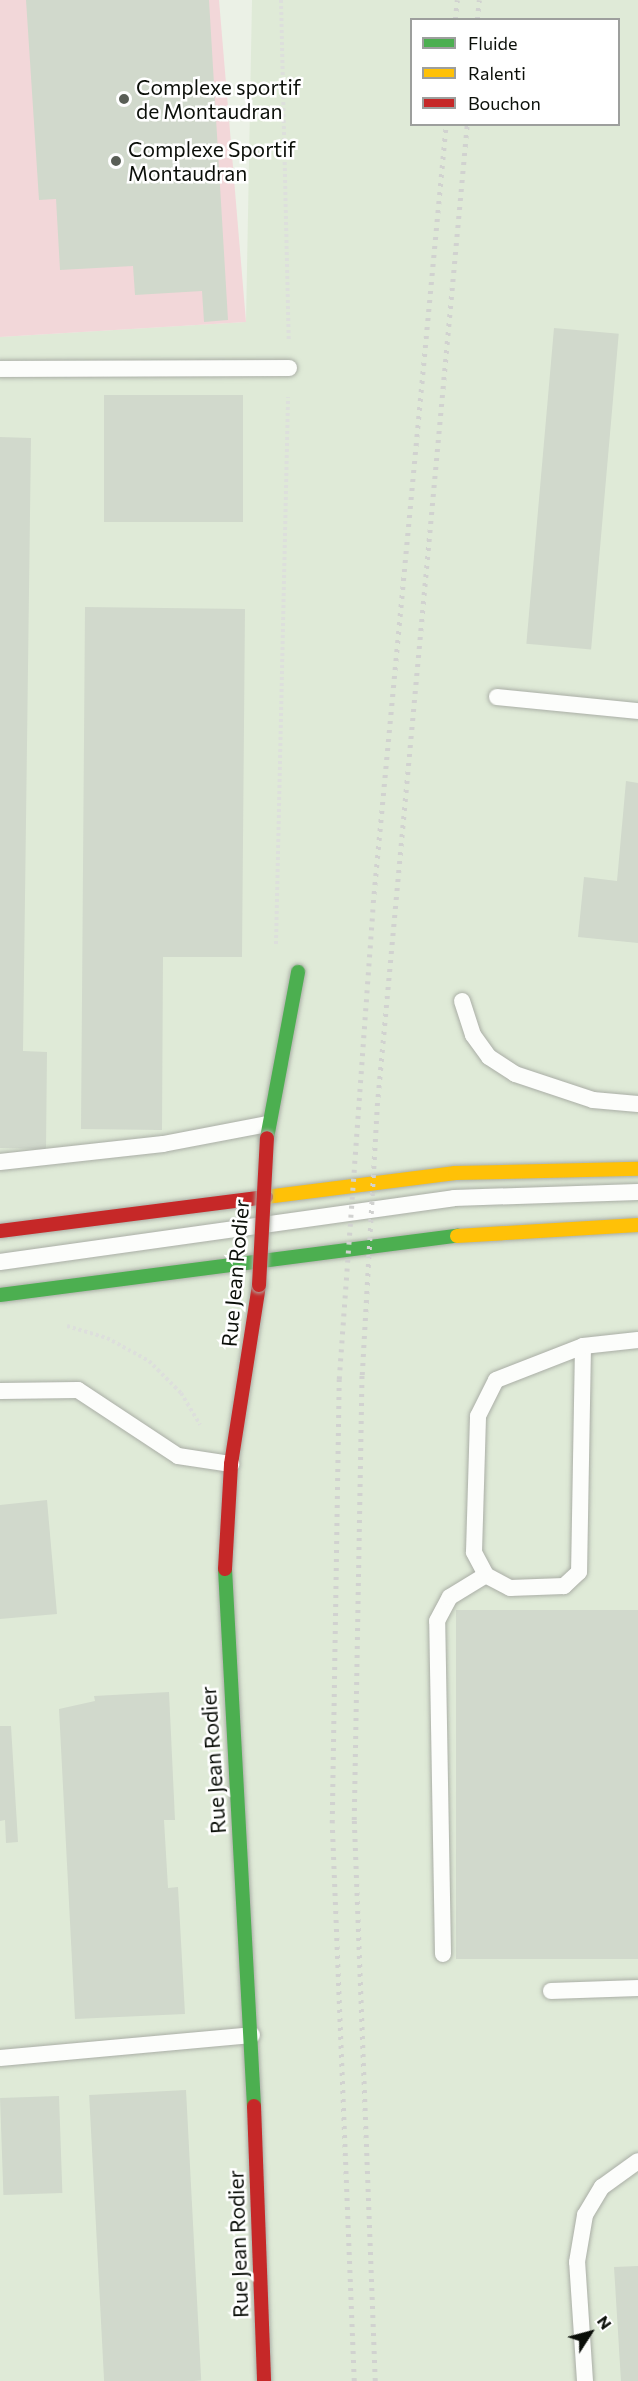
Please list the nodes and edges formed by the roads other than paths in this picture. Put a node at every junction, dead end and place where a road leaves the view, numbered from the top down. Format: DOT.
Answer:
graph roads {
  1 [pos="288,368"];
  2 [pos="0,369"];
  3 [pos="497,697"];
  4 [pos="638,711"];
  5 [pos="298,972"];
  6 [pos="462,1001"];
  7 [pos="638,1104"];
  8 [pos="267,1131"];
  9 [pos="0,1162"];
  10 [pos="610,1168"];
  11 [pos="638,1169"];
  12 [pos="638,1192"];
  13 [pos="454,1198"];
  14 [pos="638,1225"];
  15 [pos="0,1231"];
  16 [pos="0,1262"];
  17 [pos="0,1295"];
  18 [pos="638,1340"];
  19 [pos="583,1346"];
  20 [pos="0,1391"];
  21 [pos="231,1464"];
  22 [pos="486,1575"];
  23 [pos="443,1954"];
  24 [pos="638,1988"];
  25 [pos="551,1991"];
  26 [pos="252,2035"];
  27 [pos="0,2058"];
  28 [pos="638,2161"];
  29 [pos="264,2381"];
  30 [pos="585,2381"];
  1 -- 2 [label="lane"];
  3 -- 4 [label="lane"];
  5 -- 8 [label="street, Rue Jean Rodier"];
  6 -- 7 [label="lane"];
  8 -- 9 [label="lane"];
  8 -- 21 [label="street, Rue Jean Rodier, bridge"];
  10 -- 11 [label="street"];
  10 -- 13 [label="lane"];
  10 -- 15 [label="street"];
  12 -- 13 [label="lane"];
  13 -- 16 [label="lane"];
  14 -- 17 [label="street"];
  18 -- 19 [label="lane"];
  19 -- 22 [label="lane"];
  19 -- 22 [label="lane"];
  20 -- 21 [label="lane"];
  21 -- 26 [label="street, Rue Jean Rodier"];
  22 -- 23 [label="lane"];
  24 -- 25 [label="lane"];
  26 -- 27 [label="lane"];
  26 -- 29 [label="street, Rue Jean Rodier"];
  28 -- 30 [label="lane"];
}
